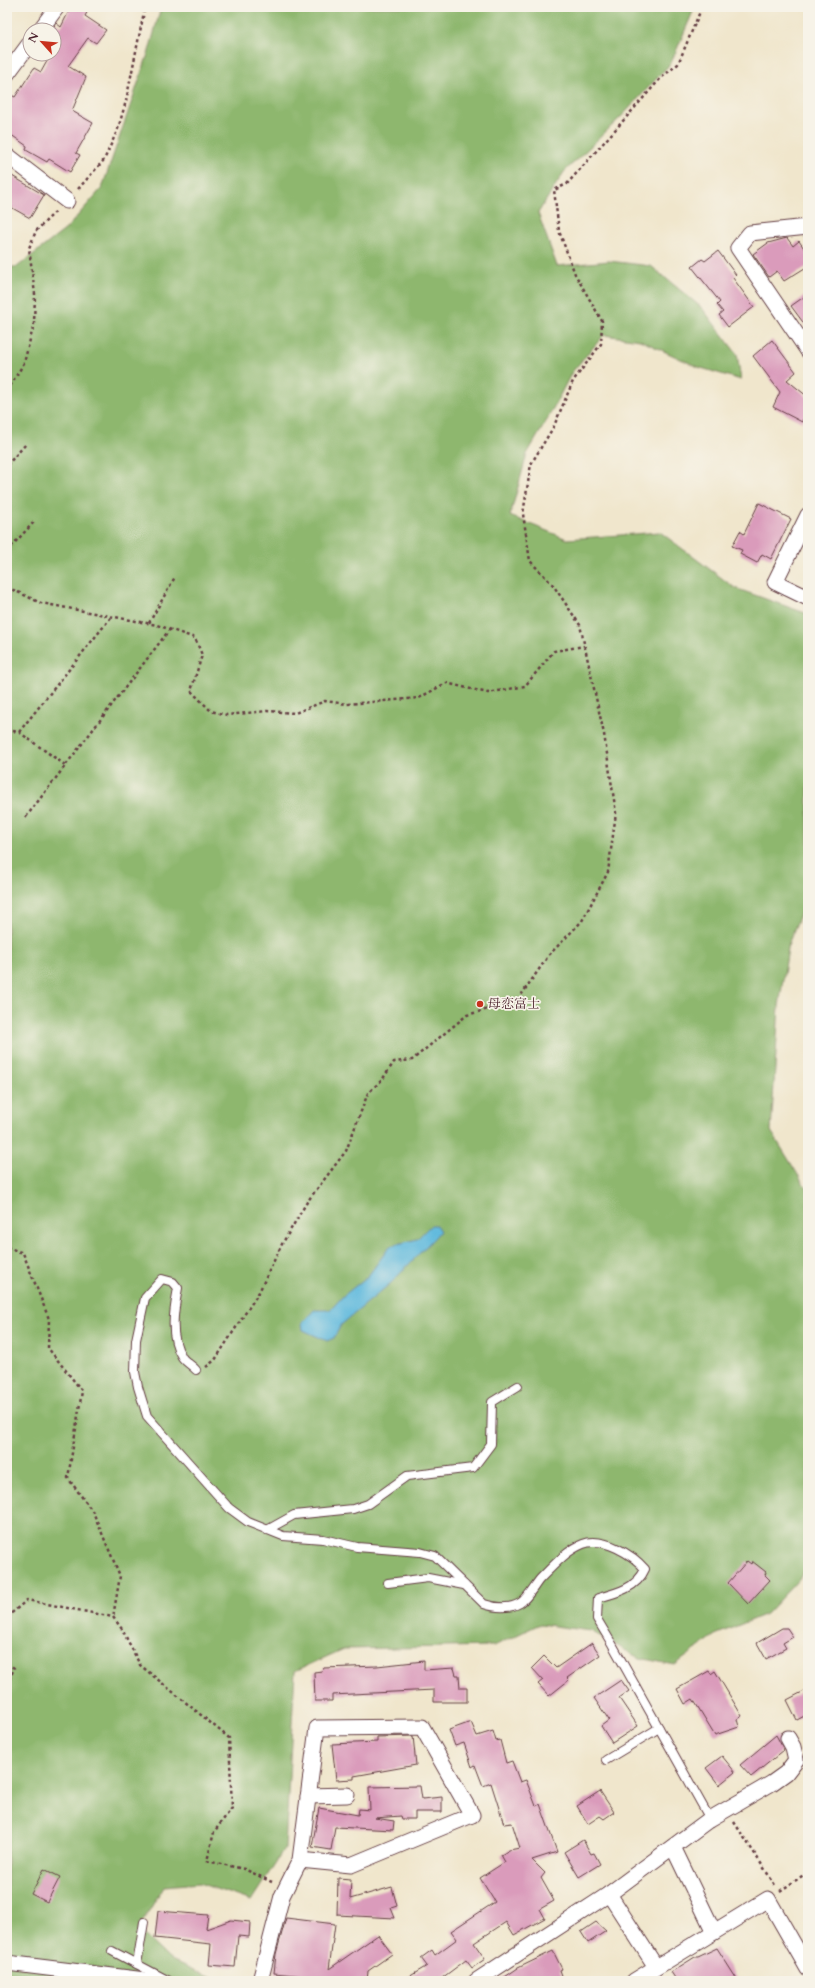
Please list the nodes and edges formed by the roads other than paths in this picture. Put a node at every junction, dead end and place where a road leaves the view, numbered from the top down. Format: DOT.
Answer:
graph roads {
  1 [pos="57,7"];
  2 [pos="46,22"];
  3 [pos="22,54"];
  4 [pos="7,74"];
  5 [pos="7,155"];
  6 [pos="67,201"];
  7 [pos="808,227"];
  8 [pos="808,351"];
  9 [pos="808,515"];
  10 [pos="808,598"];
  11 [pos="196,1370"];
  12 [pos="518,1386"];
  13 [pos="267,1530"];
  14 [pos="388,1583"];
  15 [pos="464,1584"];
  16 [pos="659,1728"];
  17 [pos="788,1738"];
  18 [pos="606,1760"];
  19 [pos="347,1795"];
  20 [pos="308,1796"];
  21 [pos="710,1819"];
  22 [pos="673,1847"];
  23 [pos="300,1860"];
  24 [pos="609,1894"];
  25 [pos="144,1922"];
  26 [pos="714,1932"];
  27 [pos="112,1951"];
  28 [pos="7,1963"];
  29 [pos="135,1963"];
  30 [pos="656,1967"];
  31 [pos="808,1969"];
  32 [pos="131,1978"];
  33 [pos="153,1981"];
  34 [pos="169,1981"];
  35 [pos="260,1981"];
  36 [pos="476,1981"];
  37 [pos="634,1981"];
  1 -- 2 [label="street"];
  3 -- 4 [label="street"];
  5 -- 6 [label="street"];
  7 -- 8 [label="street"];
  9 -- 10 [label="street"];
  11 -- 13 [label="lane"];
  12 -- 13 [label="lane"];
  13 -- 15 [label="lane"];
  14 -- 15 [label="lane"];
  15 -- 16 [label="lane"];
  16 -- 18 [label="lane"];
  16 -- 21 [label="lane"];
  17 -- 21 [label="street"];
  19 -- 20 [label="street"];
  20 -- 23 [label="street"];
  20 -- 23 [label="street"];
  21 -- 22 [label="street"];
  22 -- 24 [label="street"];
  22 -- 26 [label="street"];
  23 -- 35 [label="street"];
  24 -- 30 [label="street"];
  24 -- 36 [label="street"];
  25 -- 29 [label="lane"];
  26 -- 30 [label="street"];
  26 -- 31 [label="street"];
  27 -- 29 [label="lane"];
  28 -- 32 [label="street"];
  29 -- 32 [label="lane"];
  29 -- 34 [label="lane"];
  30 -- 37 [label="street"];
  32 -- 33 [label="street"];
}
